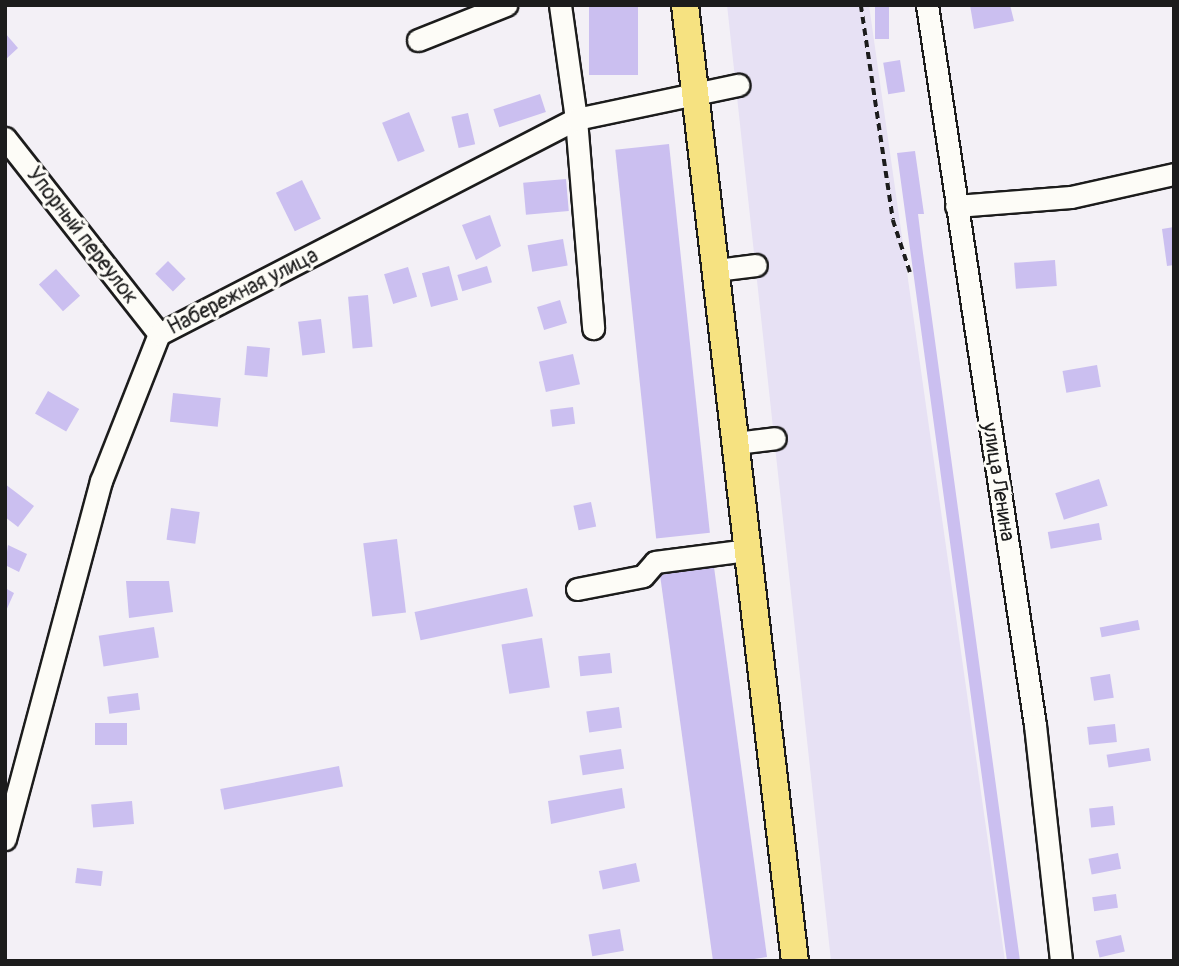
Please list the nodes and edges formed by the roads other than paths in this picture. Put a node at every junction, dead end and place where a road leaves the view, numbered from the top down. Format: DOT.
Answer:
graph roads {
  1 [pos="506,5"];
  2 [pos="560,5"];
  3 [pos="685,5"];
  4 [pos="927,5"];
  5 [pos="418,40"];
  6 [pos="738,85"];
  7 [pos="696,96"];
  8 [pos="576,119"];
  9 [pos="5,138"];
  10 [pos="1174,174"];
  11 [pos="956,206"];
  12 [pos="756,265"];
  13 [pos="716,270"];
  14 [pos="593,328"];
  15 [pos="159,334"];
  16 [pos="775,438"];
  17 [pos="736,443"];
  18 [pos="748,550"];
  19 [pos="577,589"];
  20 [pos="5,839"];
  21 [pos="795,961"];
  22 [pos="1061,961"];
  1 -- 5 [label="street"];
  2 -- 8 [label="street"];
  3 -- 7 [label="main road"];
  4 -- 11 [label="street, улица Ленина"];
  6 -- 7 [label="street, Набережная улица"];
  7 -- 8 [label="street, Набережная улица"];
  7 -- 13 [label="main road"];
  8 -- 14 [label="street"];
  8 -- 15 [label="street, Набережная улица"];
  9 -- 15 [label="street, Упорный переулок"];
  10 -- 11 [label="street"];
  11 -- 22 [label="street, улица Ленина"];
  12 -- 13 [label="street"];
  13 -- 17 [label="main road"];
  15 -- 20 [label="street, Набережная улица"];
  16 -- 17 [label="street"];
  17 -- 18 [label="main road"];
  18 -- 19 [label="street"];
  18 -- 21 [label="main road"];
}
